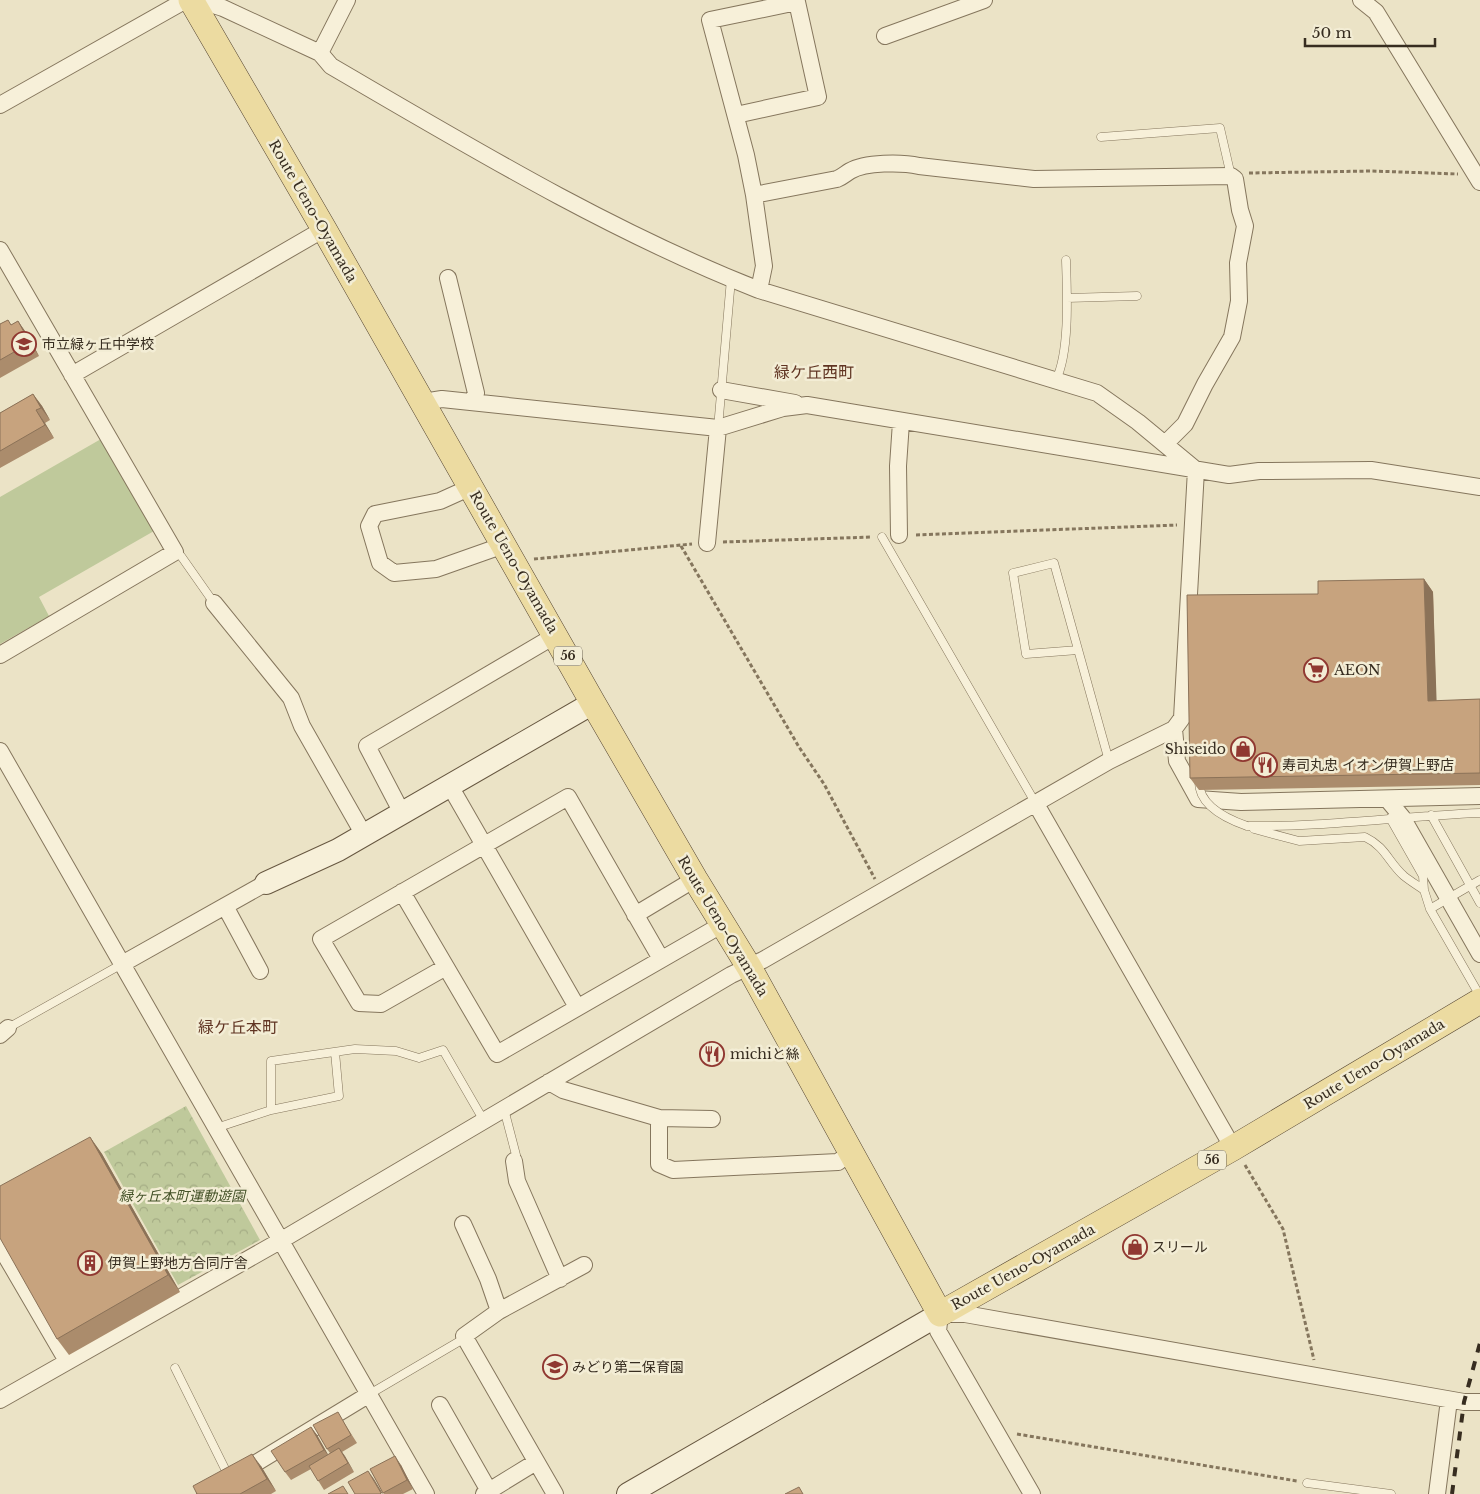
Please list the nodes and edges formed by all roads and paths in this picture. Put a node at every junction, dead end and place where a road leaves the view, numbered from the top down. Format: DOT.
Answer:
graph roads {
  1 [pos="186,0"];
  2 [pos="191,0"];
  3 [pos="197,0"];
  4 [pos="347,0"];
  5 [pos="984,0"];
  6 [pos="1361,0"];
  7 [pos="886,36"];
  8 [pos="320,53"];
  9 [pos="0,105"];
  10 [pos="736,115"];
  11 [pos="1101,137"];
  12 [pos="1232,176"];
  13 [pos="1478,178"];
  14 [pos="754,196"];
  15 [pos="324,229"];
  16 [pos="0,250"];
  17 [pos="1066,260"];
  18 [pos="448,278"];
  19 [pos="731,279"];
  20 [pos="759,290"];
  21 [pos="1137,296"];
  22 [pos="1067,298"];
  23 [pos="72,375"];
  24 [pos="1056,380"];
  25 [pos="721,390"];
  26 [pos="423,402"];
  27 [pos="473,402"];
  28 [pos="807,405"];
  29 [pos="901,422"];
  30 [pos="718,428"];
  31 [pos="1165,444"];
  32 [pos="1196,470"];
  33 [pos="471,487"];
  34 [pos="1480,487"];
  35 [pos="1192,525"];
  36 [pos="899,535"];
  37 [pos="882,537"];
  38 [pos="707,543"];
  39 [pos="504,545"];
  40 [pos="682,546"];
  41 [pos="175,552"];
  42 [pos="516,566"];
  43 [pos="214,602"];
  44 [pos="556,635"];
  45 [pos="1078,650"];
  46 [pos="0,655"];
  47 [pos="593,703"];
  48 [pos="1174,729"];
  49 [pos="0,751"];
  50 [pos="1109,761"];
  51 [pos="1199,771"];
  52 [pos="450,786"];
  53 [pos="1480,796"];
  54 [pos="1388,799"];
  55 [pos="1036,804"];
  56 [pos="402,813"];
  57 [pos="1480,813"];
  58 [pos="1431,815"];
  59 [pos="1403,817"];
  60 [pos="1247,826"];
  61 [pos="364,835"];
  62 [pos="484,845"];
  63 [pos="695,879"];
  64 [pos="1480,880"];
  65 [pos="266,883"];
  66 [pos="1470,886"];
  67 [pos="1424,890"];
  68 [pos="402,892"];
  69 [pos="882,893"];
  70 [pos="1454,895"];
  71 [pos="1480,903"];
  72 [pos="225,906"];
  73 [pos="1430,909"];
  74 [pos="635,915"];
  75 [pos="723,924"];
  76 [pos="1480,954"];
  77 [pos="661,959"];
  78 [pos="122,964"];
  79 [pos="446,966"];
  80 [pos="749,967"];
  81 [pos="260,971"];
  82 [pos="1480,996"];
  83 [pos="1480,1001"];
  84 [pos="577,1007"];
  85 [pos="4,1031"];
  86 [pos="335,1052"];
  87 [pos="549,1082"];
  88 [pos="504,1109"];
  89 [pos="271,1110"];
  90 [pos="659,1118"];
  91 [pos="712,1119"];
  92 [pos="484,1121"];
  93 [pos="216,1128"];
  94 [pos="1234,1148"];
  95 [pos="850,1153"];
  96 [pos="514,1161"];
  97 [pos="463,1224"];
  98 [pos="280,1241"];
  99 [pos="0,1246"];
  100 [pos="584,1265"];
  101 [pos="560,1278"];
  102 [pos="499,1311"];
  103 [pos="940,1314"];
  104 [pos="465,1338"];
  105 [pos="67,1361"];
  106 [pos="175,1368"];
  107 [pos="1319,1378"];
  108 [pos="368,1394"];
  109 [pos="0,1400"];
  110 [pos="1449,1400"];
  111 [pos="1480,1402"];
  112 [pos="440,1405"];
  113 [pos="996,1430"];
  114 [pos="536,1462"];
  115 [pos="230,1479"];
  116 [pos="1307,1483"];
  117 [pos="486,1492"];
  118 [pos="205,1494"];
  119 [pos="426,1494"];
  120 [pos="555,1494"];
  121 [pos="628,1494"];
  122 [pos="1032,1494"];
  123 [pos="1390,1494"];
  124 [pos="1437,1494"];
  1 -- 9 [label="street"];
  2 -- 15 [label="main road, Route Ueno-Oyamada / 56"];
  3 -- 8 [label="street"];
  4 -- 8 [label="street"];
  5 -- 7 [label="street"];
  6 -- 13 [label="street"];
  8 -- 19 [label="street"];
  10 -- 10 [label="street"];
  10 -- 14 [label="street"];
  11 -- 12 [label="lane"];
  12 -- 13 [label="path"];
  12 -- 14 [label="street"];
  12 -- 31 [label="street"];
  14 -- 20 [label="street"];
  15 -- 23 [label="street"];
  15 -- 26 [label="main road, Route Ueno-Oyamada / 56"];
  16 -- 23 [label="street"];
  17 -- 22 [label="lane"];
  18 -- 27 [label="street"];
  19 -- 20 [label="street"];
  19 -- 25 [label="lane"];
  20 -- 24 [label="street"];
  21 -- 22 [label="lane"];
  22 -- 24 [label="lane"];
  23 -- 41 [label="street"];
  24 -- 31 [label="street"];
  25 -- 28 [label="street"];
  25 -- 30 [label="lane"];
  26 -- 27 [label="street"];
  26 -- 33 [label="main road, Route Ueno-Oyamada / 56"];
  27 -- 30 [label="street"];
  28 -- 29 [label="street"];
  28 -- 30 [label="street"];
  29 -- 32 [label="street"];
  29 -- 36 [label="street"];
  30 -- 38 [label="street"];
  31 -- 32 [label="street"];
  32 -- 34 [label="street"];
  32 -- 35 [label="street"];
  33 -- 39 [label="main road, Route Ueno-Oyamada / 56"];
  33 -- 39 [label="street"];
  35 -- 36 [label="path"];
  35 -- 48 [label="street"];
  37 -- 38 [label="path"];
  37 -- 55 [label="lane"];
  38 -- 40 [label="path"];
  39 -- 42 [label="main road, Route Ueno-Oyamada / 56"];
  40 -- 42 [label="path"];
  40 -- 69 [label="path"];
  41 -- 43 [label="lane"];
  41 -- 46 [label="street"];
  42 -- 44 [label="main road, Route Ueno-Oyamada / 56"];
  43 -- 61 [label="street"];
  44 -- 47 [label="main road, Route Ueno-Oyamada / 56"];
  44 -- 56 [label="street"];
  45 -- 45 [label="lane"];
  45 -- 50 [label="lane"];
  47 -- 52 [label="street"];
  47 -- 63 [label="main road, Route Ueno-Oyamada / 56"];
  48 -- 50 [label="street"];
  48 -- 54 [label="street"];
  49 -- 78 [label="street"];
  50 -- 55 [label="street"];
  51 -- 60 [label="lane, bridge"];
  52 -- 56 [label="street"];
  52 -- 62 [label="street"];
  53 -- 54 [label="street"];
  54 -- 59 [label="street"];
  55 -- 69 [label="street"];
  55 -- 94 [label="street"];
  56 -- 61 [label="street"];
  57 -- 58 [label="lane"];
  58 -- 59 [label="lane"];
  58 -- 66 [label="lane"];
  59 -- 60 [label="lane"];
  59 -- 67 [label="lane"];
  59 -- 70 [label="street"];
  60 -- 67 [label="lane"];
  61 -- 65 [label="street"];
  62 -- 68 [label="street"];
  62 -- 74 [label="street"];
  62 -- 84 [label="street"];
  63 -- 74 [label="street"];
  63 -- 75 [label="main road, Route Ueno-Oyamada / 56"];
  64 -- 66 [label="lane"];
  65 -- 72 [label="street"];
  66 -- 70 [label="lane"];
  66 -- 71 [label="lane"];
  67 -- 73 [label="lane"];
  68 -- 79 [label="street"];
  68 -- 79 [label="street"];
  69 -- 80 [label="street"];
  70 -- 73 [label="lane"];
  70 -- 76 [label="street"];
  72 -- 78 [label="street"];
  72 -- 81 [label="street"];
  73 -- 82 [label="lane"];
  74 -- 77 [label="street"];
  75 -- 77 [label="street"];
  75 -- 80 [label="main road, Route Ueno-Oyamada / 56"];
  77 -- 84 [label="street"];
  78 -- 85 [label="lane"];
  78 -- 93 [label="street"];
  79 -- 84 [label="street"];
  80 -- 87 [label="street"];
  80 -- 95 [label="main road, Route Ueno-Oyamada / 56"];
  83 -- 94 [label="main road, Route Ueno-Oyamada / 56"];
  86 -- 89 [label="lane"];
  86 -- 89 [label="lane"];
  86 -- 92 [label="lane"];
  87 -- 88 [label="street"];
  87 -- 90 [label="street"];
  88 -- 92 [label="street"];
  88 -- 96 [label="lane"];
  89 -- 93 [label="lane"];
  90 -- 91 [label="street"];
  90 -- 95 [label="street"];
  92 -- 98 [label="street"];
  93 -- 98 [label="street"];
  94 -- 103 [label="main road, Route Ueno-Oyamada / 56"];
  94 -- 107 [label="path"];
  95 -- 103 [label="main road, Route Ueno-Oyamada / 56"];
  96 -- 101 [label="street"];
  97 -- 102 [label="street"];
  98 -- 105 [label="street"];
  98 -- 108 [label="street"];
  99 -- 105 [label="street"];
  100 -- 101 [label="street"];
  101 -- 102 [label="street"];
  102 -- 104 [label="street"];
  103 -- 107 [label="street"];
  103 -- 113 [label="street"];
  103 -- 121 [label="street"];
  104 -- 108 [label="lane"];
  104 -- 114 [label="street"];
  105 -- 109 [label="street"];
  106 -- 115 [label="lane"];
  107 -- 110 [label="street"];
  108 -- 115 [label="street"];
  108 -- 119 [label="street"];
  110 -- 111 [label="street"];
  110 -- 124 [label="street"];
  112 -- 117 [label="street"];
  113 -- 116 [label="path"];
  113 -- 122 [label="street"];
  114 -- 117 [label="street"];
  114 -- 120 [label="street"];
  115 -- 118 [label="street"];
  116 -- 123 [label="lane"];
}
